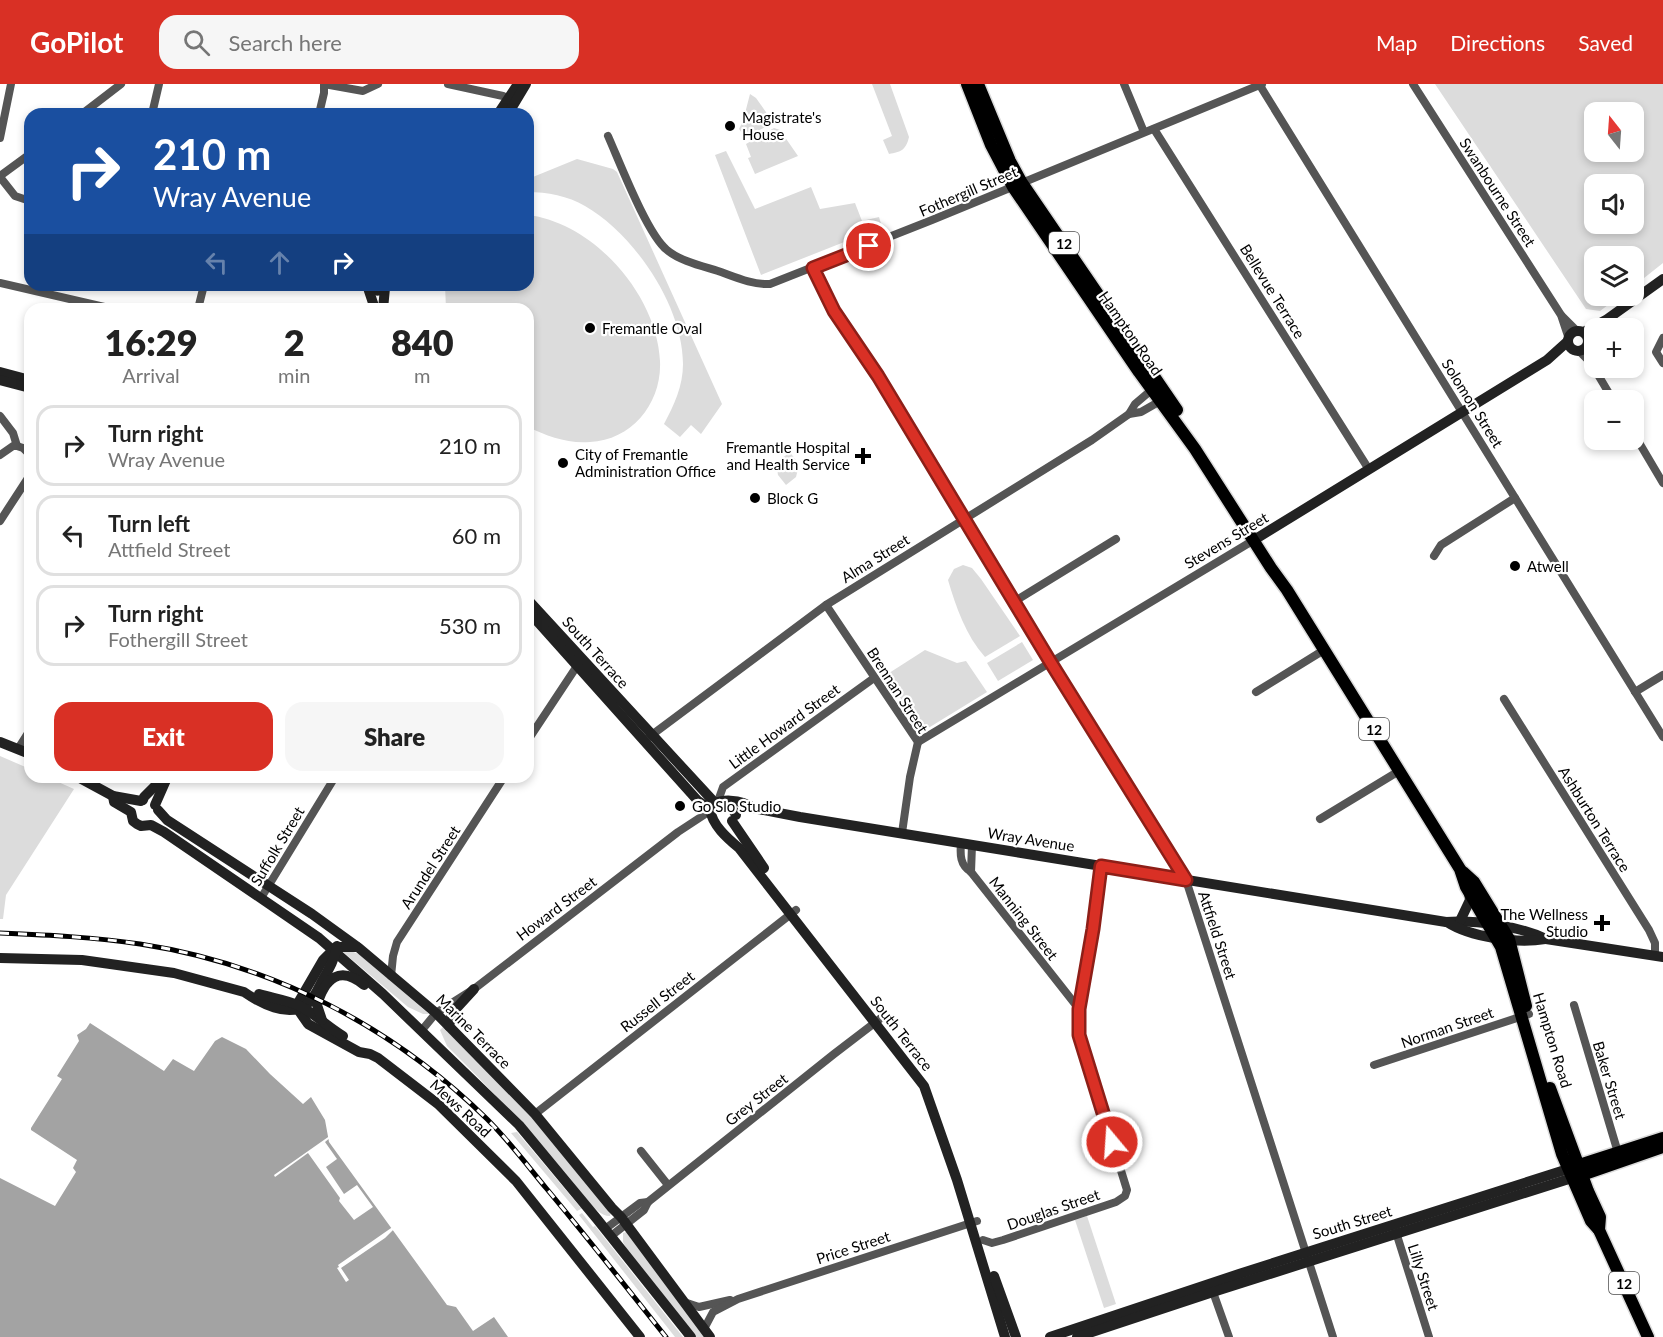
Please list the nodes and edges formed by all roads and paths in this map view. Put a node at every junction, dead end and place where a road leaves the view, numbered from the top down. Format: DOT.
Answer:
graph roads {
  1 [pos="11,84"];
  2 [pos="121,84"];
  3 [pos="159,84"];
  4 [pos="324,84"];
  5 [pos="378,84"];
  6 [pos="448,84"];
  7 [pos="518,84"];
  8 [pos="526,84"];
  9 [pos="967,84"];
  10 [pos="978,84"];
  11 [pos="1124,84"];
  12 [pos="1260,84"];
  13 [pos="1413,84"];
  14 [pos="503,96"];
  15 [pos="90,108"];
  16 [pos="153,108"];
  17 [pos="320,108"];
  18 [pos="502,108"];
  19 [pos="512,108"];
  20 [pos="1154,129"];
  21 [pos="1144,132"];
  22 [pos="608,136"];
  23 [pos="0,138"];
  24 [pos="24,158"];
  25 [pos="0,177"];
  26 [pos="1018,185"];
  27 [pos="24,199"];
  28 [pos="813,268"];
  29 [pos="1663,279"];
  30 [pos="0,282"];
  31 [pos="24,288"];
  32 [pos="38,291"];
  33 [pos="88,303"];
  34 [pos="1611,318"];
  35 [pos="1663,338"];
  36 [pos="1580,340"];
  37 [pos="1663,363"];
  38 [pos="0,372"];
  39 [pos="24,378"];
  40 [pos="0,380"];
  41 [pos="24,386"];
  42 [pos="1156,387"];
  43 [pos="1607,390"];
  44 [pos="1164,399"];
  45 [pos="1462,412"];
  46 [pos="1129,414"];
  47 [pos="0,416"];
  48 [pos="17,446"];
  49 [pos="1644,448"];
  50 [pos="24,449"];
  51 [pos="0,455"];
  52 [pos="1368,468"];
  53 [pos="1661,473"];
  54 [pos="1663,483"];
  55 [pos="24,484"];
  56 [pos="1515,498"];
  57 [pos="964,518"];
  58 [pos="0,521"];
  59 [pos="1257,538"];
  60 [pos="1116,539"];
  61 [pos="1434,556"];
  62 [pos="1015,601"];
  63 [pos="826,604"];
  64 [pos="534,607"];
  65 [pos="534,618"];
  66 [pos="1324,650"];
  67 [pos="1051,663"];
  68 [pos="577,666"];
  69 [pos="1663,675"];
  70 [pos="874,678"];
  71 [pos="1256,692"];
  72 [pos="1635,692"];
  73 [pos="1504,699"];
  74 [pos="534,731"];
  75 [pos="648,737"];
  76 [pos="1663,737"];
  77 [pos="24,740"];
  78 [pos="0,742"];
  79 [pos="918,742"];
  80 [pos="18,749"];
  81 [pos="24,752"];
  82 [pos="1399,771"];
  83 [pos="89,783"];
  84 [pos="159,783"];
  85 [pos="164,783"];
  86 [pos="331,783"];
  87 [pos="500,783"];
  88 [pos="112,796"];
  89 [pos="142,801"];
  90 [pos="715,805"];
  91 [pos="156,808"];
  92 [pos="753,808"];
  93 [pos="131,812"];
  94 [pos="734,818"];
  95 [pos="1320,819"];
  96 [pos="715,821"];
  97 [pos="151,825"];
  98 [pos="902,833"];
  99 [pos="967,844"];
  100 [pos="1101,866"];
  101 [pos="1460,869"];
  102 [pos="1186,880"];
  103 [pos="268,885"];
  104 [pos="1469,892"];
  105 [pos="261,898"];
  106 [pos="794,912"];
  107 [pos="312,914"];
  108 [pos="1460,921"];
  109 [pos="1446,922"];
  110 [pos="1489,925"];
  111 [pos="1502,934"];
  112 [pos="359,948"];
  113 [pos="333,953"];
  114 [pos="1659,957"];
  115 [pos="0,958"];
  116 [pos="391,976"];
  117 [pos="474,988"];
  118 [pos="323,989"];
  119 [pos="384,994"];
  120 [pos="296,1005"];
  121 [pos="1574,1005"];
  122 [pos="1079,1009"];
  123 [pos="436,1013"];
  124 [pos="1525,1015"];
  125 [pos="879,1021"];
  126 [pos="328,1026"];
  127 [pos="449,1026"];
  128 [pos="422,1030"];
  129 [pos="370,1054"];
  130 [pos="1374,1065"];
  131 [pos="535,1114"];
  132 [pos="1663,1138"];
  133 [pos="1663,1147"];
  134 [pos="640,1151"];
  135 [pos="1620,1157"];
  136 [pos="1575,1172"];
  137 [pos="669,1185"];
  138 [pos="624,1220"];
  139 [pos="974,1222"];
  140 [pos="1395,1229"];
  141 [pos="608,1233"];
  142 [pos="983,1240"];
  143 [pos="1308,1257"];
  144 [pos="1213,1292"];
  145 [pos="738,1299"];
  146 [pos="683,1302"];
  147 [pos="707,1333"];
  148 [pos="640,1337"];
  149 [pos="691,1337"];
  150 [pos="1005,1337"];
  151 [pos="1017,1337"];
  152 [pos="1050,1337"];
  153 [pos="1077,1337"];
  154 [pos="1229,1337"];
  155 [pos="1333,1337"];
  156 [pos="1429,1337"];
  157 [pos="1648,1337"];
  1 -- 23 [label="street"];
  2 -- 15 [label="street"];
  3 -- 16 [label="street"];
  4 -- 5 [label="street"];
  4 -- 17 [label="street"];
  6 -- 14 [label="street"];
  7 -- 18 [label="street"];
  8 -- 19 [label="street"];
  9 -- 26 [label="main road, Hampton Road / 12"];
  10 -- 26 [label="main road, Hampton Road / 12"];
  11 -- 21 [label="street"];
  12 -- 20 [label="street, Fothergill Street"];
  12 -- 45 [label="street, Solomon Street"];
  13 -- 36 [label="street, Swanbourne Street"];
  20 -- 21 [label="street, Fothergill Street"];
  20 -- 52 [label="street, Bellevue Terrace"];
  21 -- 26 [label="street, Fothergill Street"];
  22 -- 28 [label="street, Fothergill Street"];
  24 -- 25 [label="street"];
  25 -- 27 [label="street"];
  26 -- 28 [label="street, Fothergill Street"];
  26 -- 42 [label="main road, Hampton Road / 12"];
  28 -- 57 [label="street, Attfield Street"];
  29 -- 34 [label="street, Stevens Street"];
  30 -- 31 [label="street"];
  32 -- 33 [label="street"];
  35 -- 37 [label="street"];
  36 -- 43 [label="street, Swanbourne Street"];
  36 -- 45 [label="street, Stevens Street"];
  38 -- 39 [label="street"];
  40 -- 41 [label="street"];
  42 -- 44 [label="main road, Hampton Road / 12"];
  42 -- 46 [label="street, Alma Street"];
  44 -- 46 [label="street, Alma Street"];
  44 -- 59 [label="main road, Hampton Road / 12"];
  45 -- 52 [label="street, Stevens Street"];
  45 -- 56 [label="street, Solomon Street"];
  46 -- 57 [label="street, Alma Street"];
  47 -- 48 [label="street"];
  48 -- 50 [label="street"];
  48 -- 51 [label="street"];
  49 -- 53 [label="street"];
  52 -- 59 [label="street, Stevens Street"];
  53 -- 54 [label="street"];
  55 -- 58 [label="street"];
  56 -- 61 [label="street"];
  56 -- 72 [label="street, Solomon Street"];
  57 -- 62 [label="street, Attfield Street"];
  57 -- 63 [label="street, Alma Street"];
  59 -- 66 [label="main road, Hampton Road / 12"];
  59 -- 67 [label="street, Stevens Street"];
  60 -- 62 [label="street"];
  62 -- 67 [label="street, Attfield Street"];
  63 -- 70 [label="street, Brennan Street"];
  63 -- 75 [label="street, Alma Street"];
  64 -- 75 [label="street, South Terrace"];
  65 -- 68 [label="street, South Terrace"];
  66 -- 71 [label="street"];
  66 -- 82 [label="main road, Hampton Road / 12"];
  67 -- 79 [label="street, Stevens Street"];
  67 -- 102 [label="street, Attfield Street"];
  68 -- 74 [label="street"];
  68 -- 75 [label="street, South Terrace"];
  69 -- 72 [label="street"];
  70 -- 79 [label="street, Brennan Street"];
  70 -- 90 [label="street, Little Howard Street"];
  72 -- 76 [label="street, Solomon Street"];
  73 -- 114 [label="street, Ashburton Terrace"];
  75 -- 90 [label="street, South Terrace"];
  77 -- 80 [label="street"];
  78 -- 80 [label="street"];
  79 -- 98 [label="street, Brennan Street"];
  80 -- 81 [label="street"];
  82 -- 95 [label="street"];
  82 -- 101 [label="main road, Hampton Road / 12"];
  83 -- 88 [label="street, Marine Terrace"];
  84 -- 89 [label="street"];
  85 -- 91 [label="street"];
  86 -- 103 [label="street, Suffolk Street"];
  87 -- 116 [label="street, Arundel Street"];
  88 -- 89 [label="street, Marine Terrace"];
  88 -- 93 [label="street, Marine Terrace"];
  89 -- 91 [label="street, Marine Terrace"];
  89 -- 93 [label="street"];
  90 -- 92 [label="street, Wray Avenue"];
  90 -- 94 [label="street, South Terrace"];
  90 -- 96 [label="street, South Terrace"];
  90 -- 117 [label="street, Howard Street"];
  91 -- 97 [label="street"];
  91 -- 103 [label="street, Marine Terrace"];
  92 -- 94 [label="street"];
  92 -- 98 [label="street, Wray Avenue"];
  93 -- 97 [label="street, Marine Terrace"];
  94 -- 96 [label="street"];
  94 -- 106 [label="street, South Terrace"];
  96 -- 106 [label="street, South Terrace"];
  97 -- 105 [label="street, Marine Terrace"];
  98 -- 99 [label="street, Wray Avenue"];
  99 -- 100 [label="street, Wray Avenue"];
  99 -- 122 [label="street, Manning Street"];
  100 -- 102 [label="street, Wray Avenue"];
  100 -- 122 [label="street"];
  101 -- 104 [label="main road, Hampton Road / 12"];
  101 -- 111 [label="main road, Hampton Road / 12"];
  102 -- 109 [label="street, Wray Avenue"];
  102 -- 143 [label="street, Attfield Street"];
  103 -- 105 [label="street, Suffolk Street"];
  103 -- 107 [label="street, Marine Terrace"];
  104 -- 108 [label="street"];
  104 -- 110 [label="main road, Hampton Road / 12"];
  105 -- 113 [label="street, Marine Terrace"];
  106 -- 125 [label="street, South Terrace"];
  106 -- 131 [label="street, Russell Street"];
  107 -- 112 [label="street, Marine Terrace"];
  107 -- 113 [label="street"];
  108 -- 109 [label="street, Wray Avenue"];
  108 -- 110 [label="street, Wray Avenue"];
  109 -- 111 [label="street, Wray Avenue"];
  110 -- 111 [label="main road, Hampton Road / 12"];
  111 -- 114 [label="street, Wray Avenue"];
  111 -- 124 [label="main road, Hampton Road / 12"];
  112 -- 113 [label="street"];
  112 -- 116 [label="street, Marine Terrace"];
  113 -- 118 [label="street"];
  113 -- 119 [label="street, Marine Terrace"];
  113 -- 120 [label="street"];
  115 -- 120 [label="street, Mews Road"];
  116 -- 123 [label="street, Marine Terrace"];
  117 -- 123 [label="street, Howard Street"];
  117 -- 127 [label="street"];
  118 -- 119 [label="street"];
  118 -- 126 [label="street"];
  119 -- 128 [label="street, Marine Terrace"];
  120 -- 126 [label="street"];
  120 -- 129 [label="street, Mews Road"];
  121 -- 135 [label="street, Baker Street"];
  122 -- 142 [label="street, Douglas Street"];
  123 -- 127 [label="street, Marine Terrace"];
  123 -- 128 [label="street, Howard Street"];
  124 -- 130 [label="street, Norman Street"];
  124 -- 136 [label="main road, Hampton Road / 12"];
  125 -- 137 [label="street, Grey Street"];
  125 -- 139 [label="street, South Terrace"];
  126 -- 129 [label="street"];
  127 -- 131 [label="street, Marine Terrace"];
  128 -- 141 [label="street, Marine Terrace"];
  129 -- 148 [label="street, Mews Road"];
  131 -- 138 [label="street, Marine Terrace"];
  132 -- 135 [label="main road, South Street"];
  133 -- 135 [label="main road, South Street"];
  134 -- 137 [label="street"];
  135 -- 136 [label="main road, South Street"];
  136 -- 140 [label="street, South Street"];
  136 -- 157 [label="main road, Hampton Road / 12"];
  137 -- 138 [label="street, Grey Street"];
  138 -- 141 [label="street, Grey Street"];
  138 -- 146 [label="street, Marine Terrace"];
  139 -- 142 [label="street, South Terrace"];
  139 -- 145 [label="street, Price Street"];
  139 -- 150 [label="street, South Terrace"];
  140 -- 143 [label="street, South Street"];
  140 -- 156 [label="street, Lilly Street"];
  141 -- 149 [label="street, Marine Terrace"];
  142 -- 151 [label="street, South Terrace"];
  143 -- 144 [label="street, South Street"];
  143 -- 152 [label="street, South Street"];
  143 -- 155 [label="street, Attfield Street"];
  144 -- 153 [label="street, South Street"];
  144 -- 154 [label="street"];
  145 -- 146 [label="street, Price Street"];
  145 -- 147 [label="street, Price Street"];
  146 -- 147 [label="street, Marine Terrace"];
}
